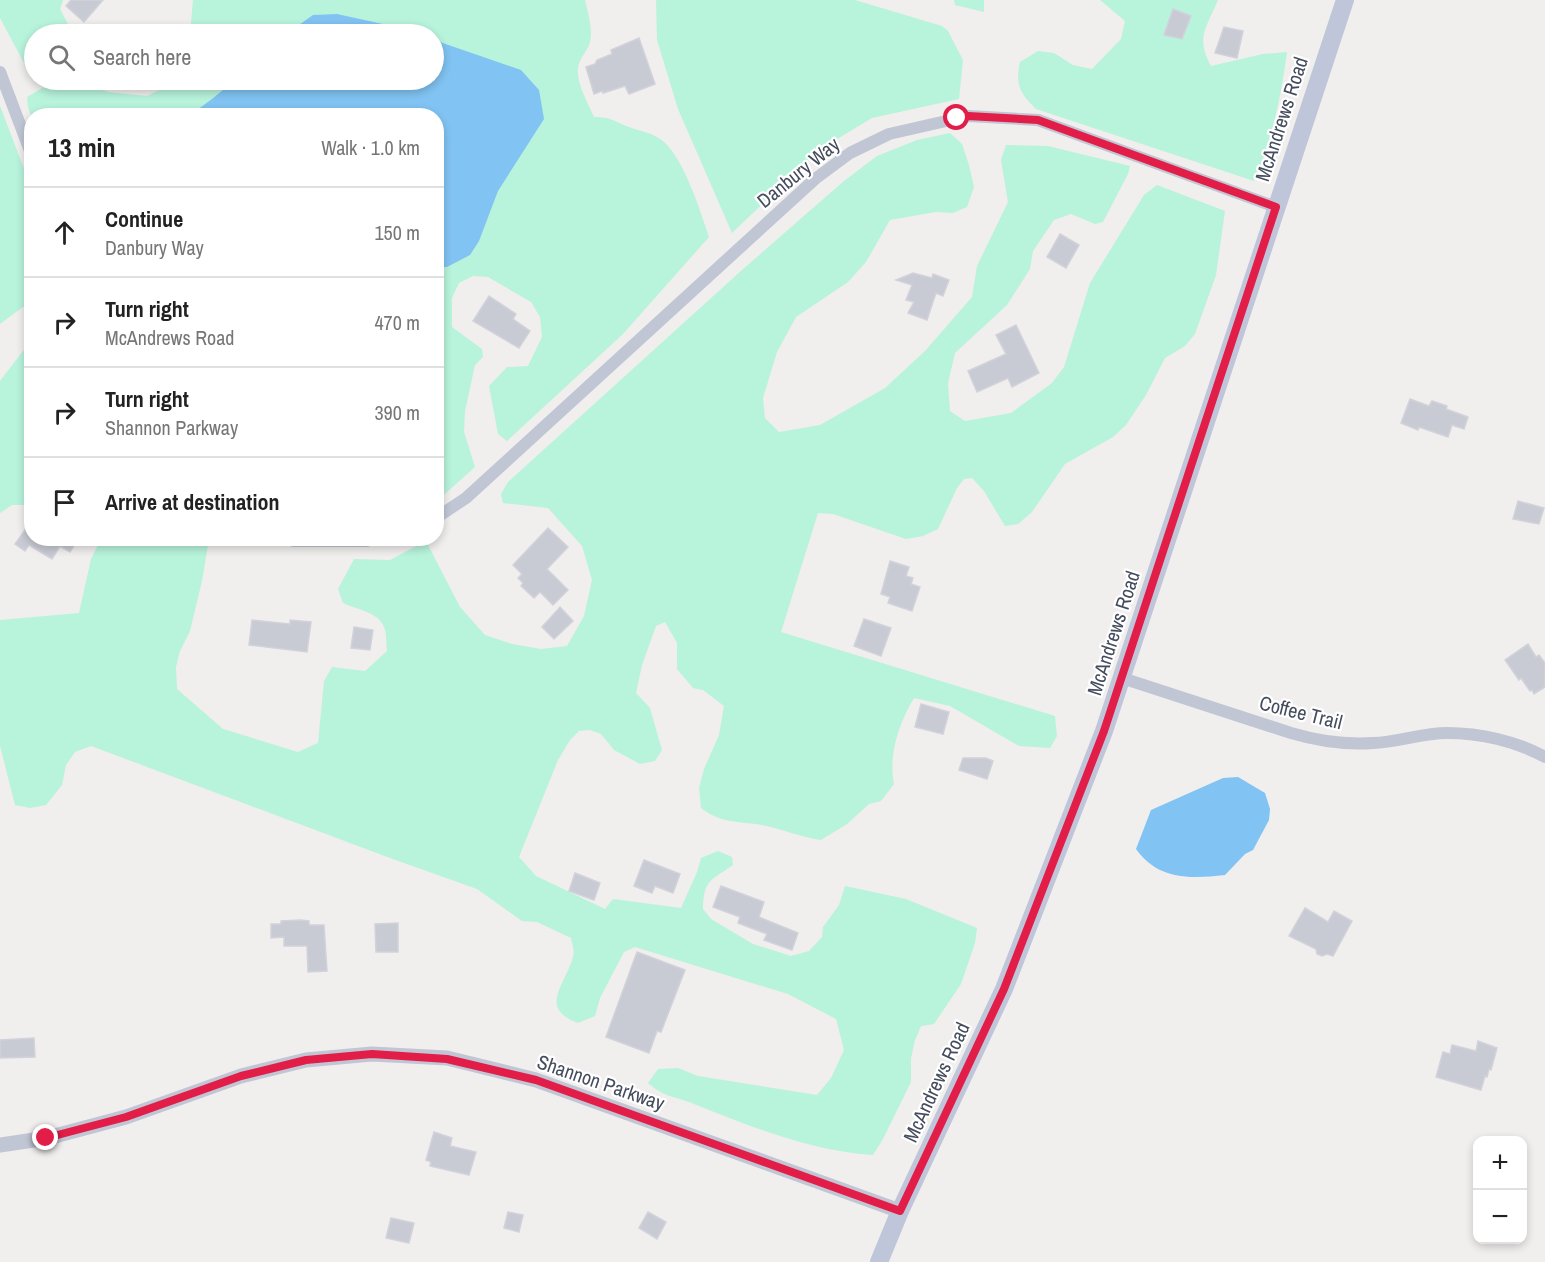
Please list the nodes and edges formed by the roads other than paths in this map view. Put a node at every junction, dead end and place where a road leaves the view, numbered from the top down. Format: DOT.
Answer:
graph roads {
  1 [pos="1345,0"];
  2 [pos="0,72"];
  3 [pos="24,135"];
  4 [pos="1276,207"];
  5 [pos="444,513"];
  6 [pos="1122,678"];
  7 [pos="1545,757"];
  8 [pos="0,1145"];
  9 [pos="900,1211"];
  10 [pos="879,1262"];
  1 -- 4 [label="main road, McAndrews Road"];
  2 -- 3 [label="street"];
  4 -- 5 [label="street, Danbury Way"];
  4 -- 6 [label="main road, McAndrews Road"];
  6 -- 7 [label="street, Coffee Trail"];
  6 -- 9 [label="main road, McAndrews Road"];
  8 -- 9 [label="street, Shannon Parkway"];
  9 -- 10 [label="main road, McAndrews Road"];
}
